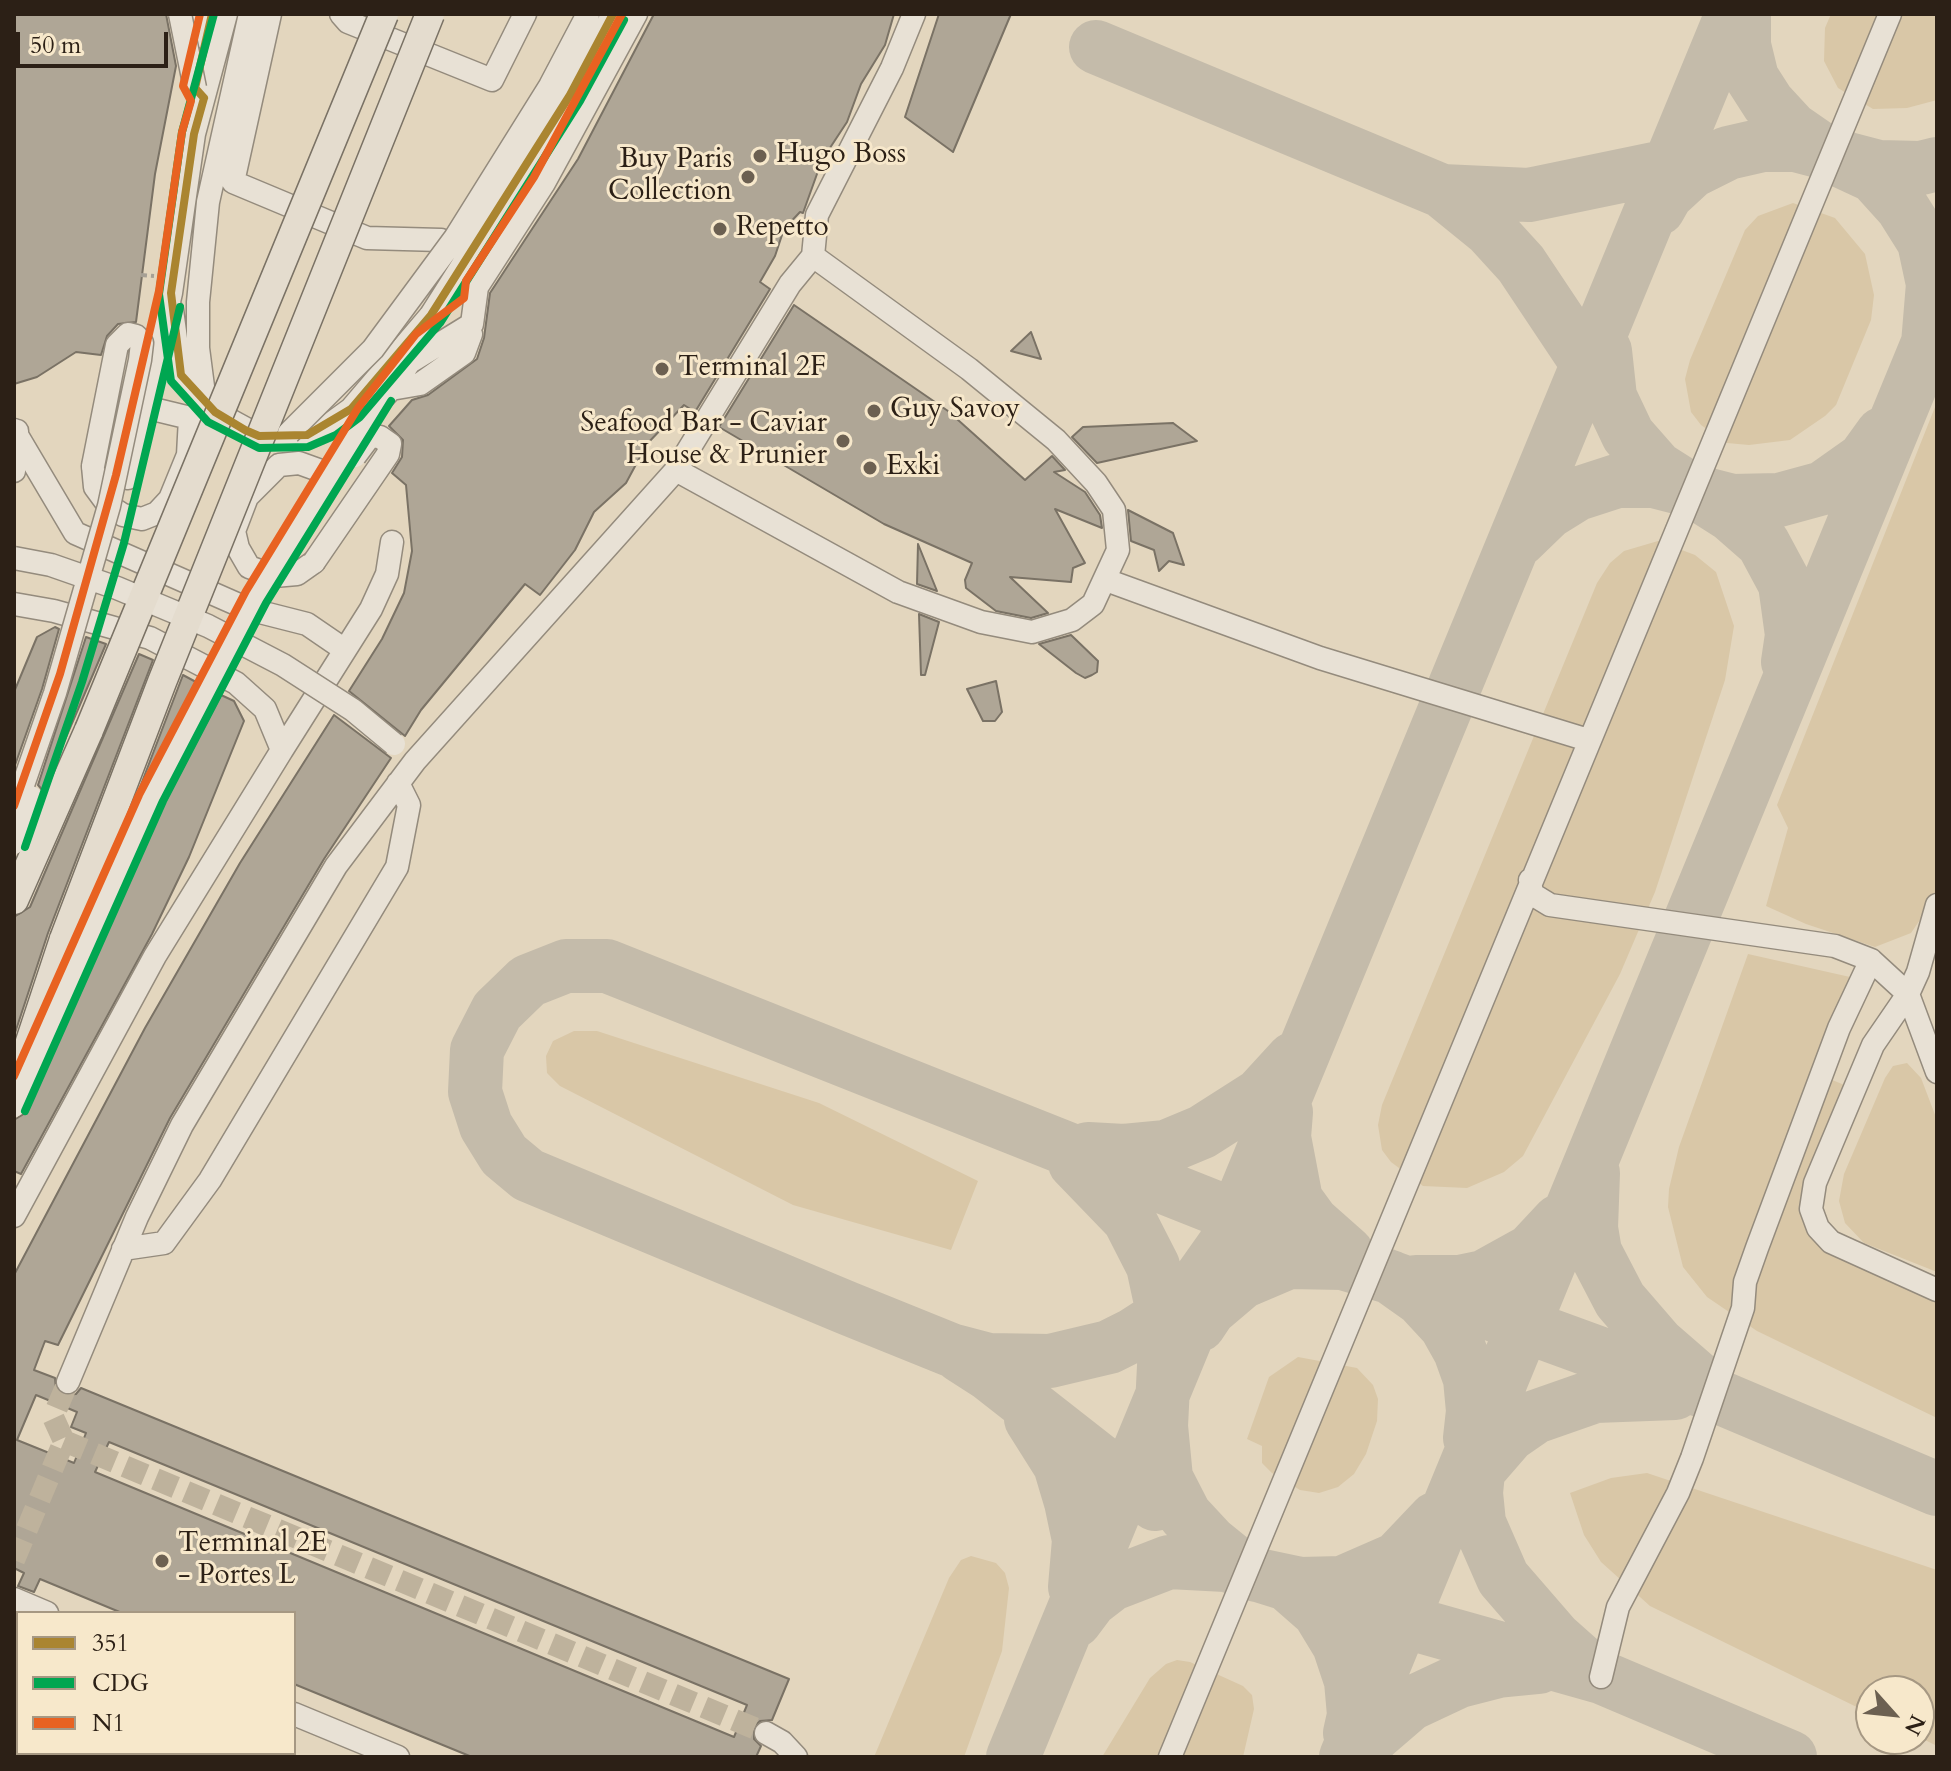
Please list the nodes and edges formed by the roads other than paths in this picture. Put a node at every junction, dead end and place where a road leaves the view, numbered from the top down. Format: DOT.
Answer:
graph roads {
  1 [pos="180,14"];
  2 [pos="190,14"];
  3 [pos="201,14"];
  4 [pos="212,14"];
  5 [pos="226,14"];
  6 [pos="250,14"];
  7 [pos="270,14"];
  8 [pos="341,14"];
  9 [pos="384,14"];
  10 [pos="430,14"];
  11 [pos="525,14"];
  12 [pos="588,14"];
  13 [pos="613,14"];
  14 [pos="636,14"];
  15 [pos="914,14"];
  16 [pos="1890,14"];
  17 [pos="205,48"];
  18 [pos="200,93"];
  19 [pos="441,240"];
  20 [pos="813,256"];
  21 [pos="171,293"];
  22 [pos="431,315"];
  23 [pos="473,321"];
  24 [pos="399,377"];
  25 [pos="205,402"];
  26 [pos="157,410"];
  27 [pos="367,415"];
  28 [pos="16,430"];
  29 [pos="289,433"];
  30 [pos="676,470"];
  31 [pos="14,471"];
  32 [pos="324,472"];
  33 [pos="109,506"];
  34 [pos="392,542"];
  35 [pos="14,558"];
  36 [pos="1106,580"];
  37 [pos="14,604"];
  38 [pos="345,650"];
  39 [pos="1588,740"];
  40 [pos="282,750"];
  41 [pos="415,761"];
  42 [pos="398,783"];
  43 [pos="152,796"];
  44 [pos="14,811"];
  45 [pos="14,843"];
  46 [pos="1530,880"];
  47 [pos="14,900"];
  48 [pos="1937,905"];
  49 [pos="1871,960"];
  50 [pos="1908,994"];
  51 [pos="1937,1072"];
  52 [pos="14,1090"];
  53 [pos="14,1106"];
  54 [pos="14,1216"];
  55 [pos="123,1249"];
  56 [pos="1937,1290"];
  57 [pos="68,1382"];
  58 [pos="14,1599"];
  59 [pos="42,1611"];
  60 [pos="1601,1677"];
  61 [pos="296,1715"];
  62 [pos="766,1733"];
  63 [pos="398,1757"];
  64 [pos="796,1757"];
  65 [pos="1170,1757"];
  1 -- 18 [label="lane, bridge"];
  2 -- 17 [label="lane"];
  3 -- 17 [label="lane"];
  4 -- 17 [label="lane"];
  5 -- 18 [label="lane"];
  6 -- 25 [label="lane"];
  7 -- 19 [label="lane"];
  8 -- 11 [label="lane"];
  9 -- 47 [label="main road, bridge"];
  10 -- 52 [label="main road, bridge"];
  12 -- 29 [label="lane, bridge"];
  13 -- 22 [label="lane, bridge"];
  14 -- 23 [label="lane"];
  15 -- 20 [label="lane"];
  16 -- 39 [label="lane"];
  17 -- 18 [label="lane"];
  18 -- 21 [label="lane"];
  20 -- 30 [label="lane"];
  20 -- 36 [label="lane"];
  21 -- 25 [label="lane"];
  21 -- 45 [label="lane, bridge"];
  22 -- 27 [label="lane"];
  22 -- 29 [label="lane"];
  23 -- 24 [label="lane"];
  23 -- 24 [label="lane"];
  24 -- 27 [label="lane"];
  25 -- 29 [label="lane, bridge"];
  26 -- 33 [label="lane"];
  27 -- 43 [label="lane, bridge"];
  28 -- 31 [label="lane"];
  28 -- 38 [label="lane"];
  30 -- 36 [label="lane"];
  30 -- 41 [label="lane"];
  32 -- 43 [label="lane, bridge"];
  33 -- 33 [label="lane, bridge"];
  33 -- 44 [label="lane, bridge"];
  34 -- 38 [label="lane"];
  35 -- 41 [label="lane, bridge"];
  36 -- 39 [label="lane"];
  37 -- 40 [label="lane"];
  38 -- 40 [label="lane"];
  39 -- 46 [label="lane"];
  40 -- 54 [label="lane"];
  41 -- 42 [label="lane"];
  42 -- 55 [label="lane"];
  42 -- 55 [label="lane"];
  43 -- 53 [label="lane, bridge"];
  46 -- 49 [label="lane"];
  46 -- 65 [label="lane"];
  48 -- 50 [label="lane"];
  49 -- 50 [label="lane"];
  49 -- 60 [label="lane"];
  50 -- 51 [label="lane"];
  50 -- 56 [label="lane"];
  55 -- 57 [label="lane"];
  58 -- 59 [label="lane"];
  61 -- 63 [label="lane"];
  62 -- 64 [label="lane"];
}
